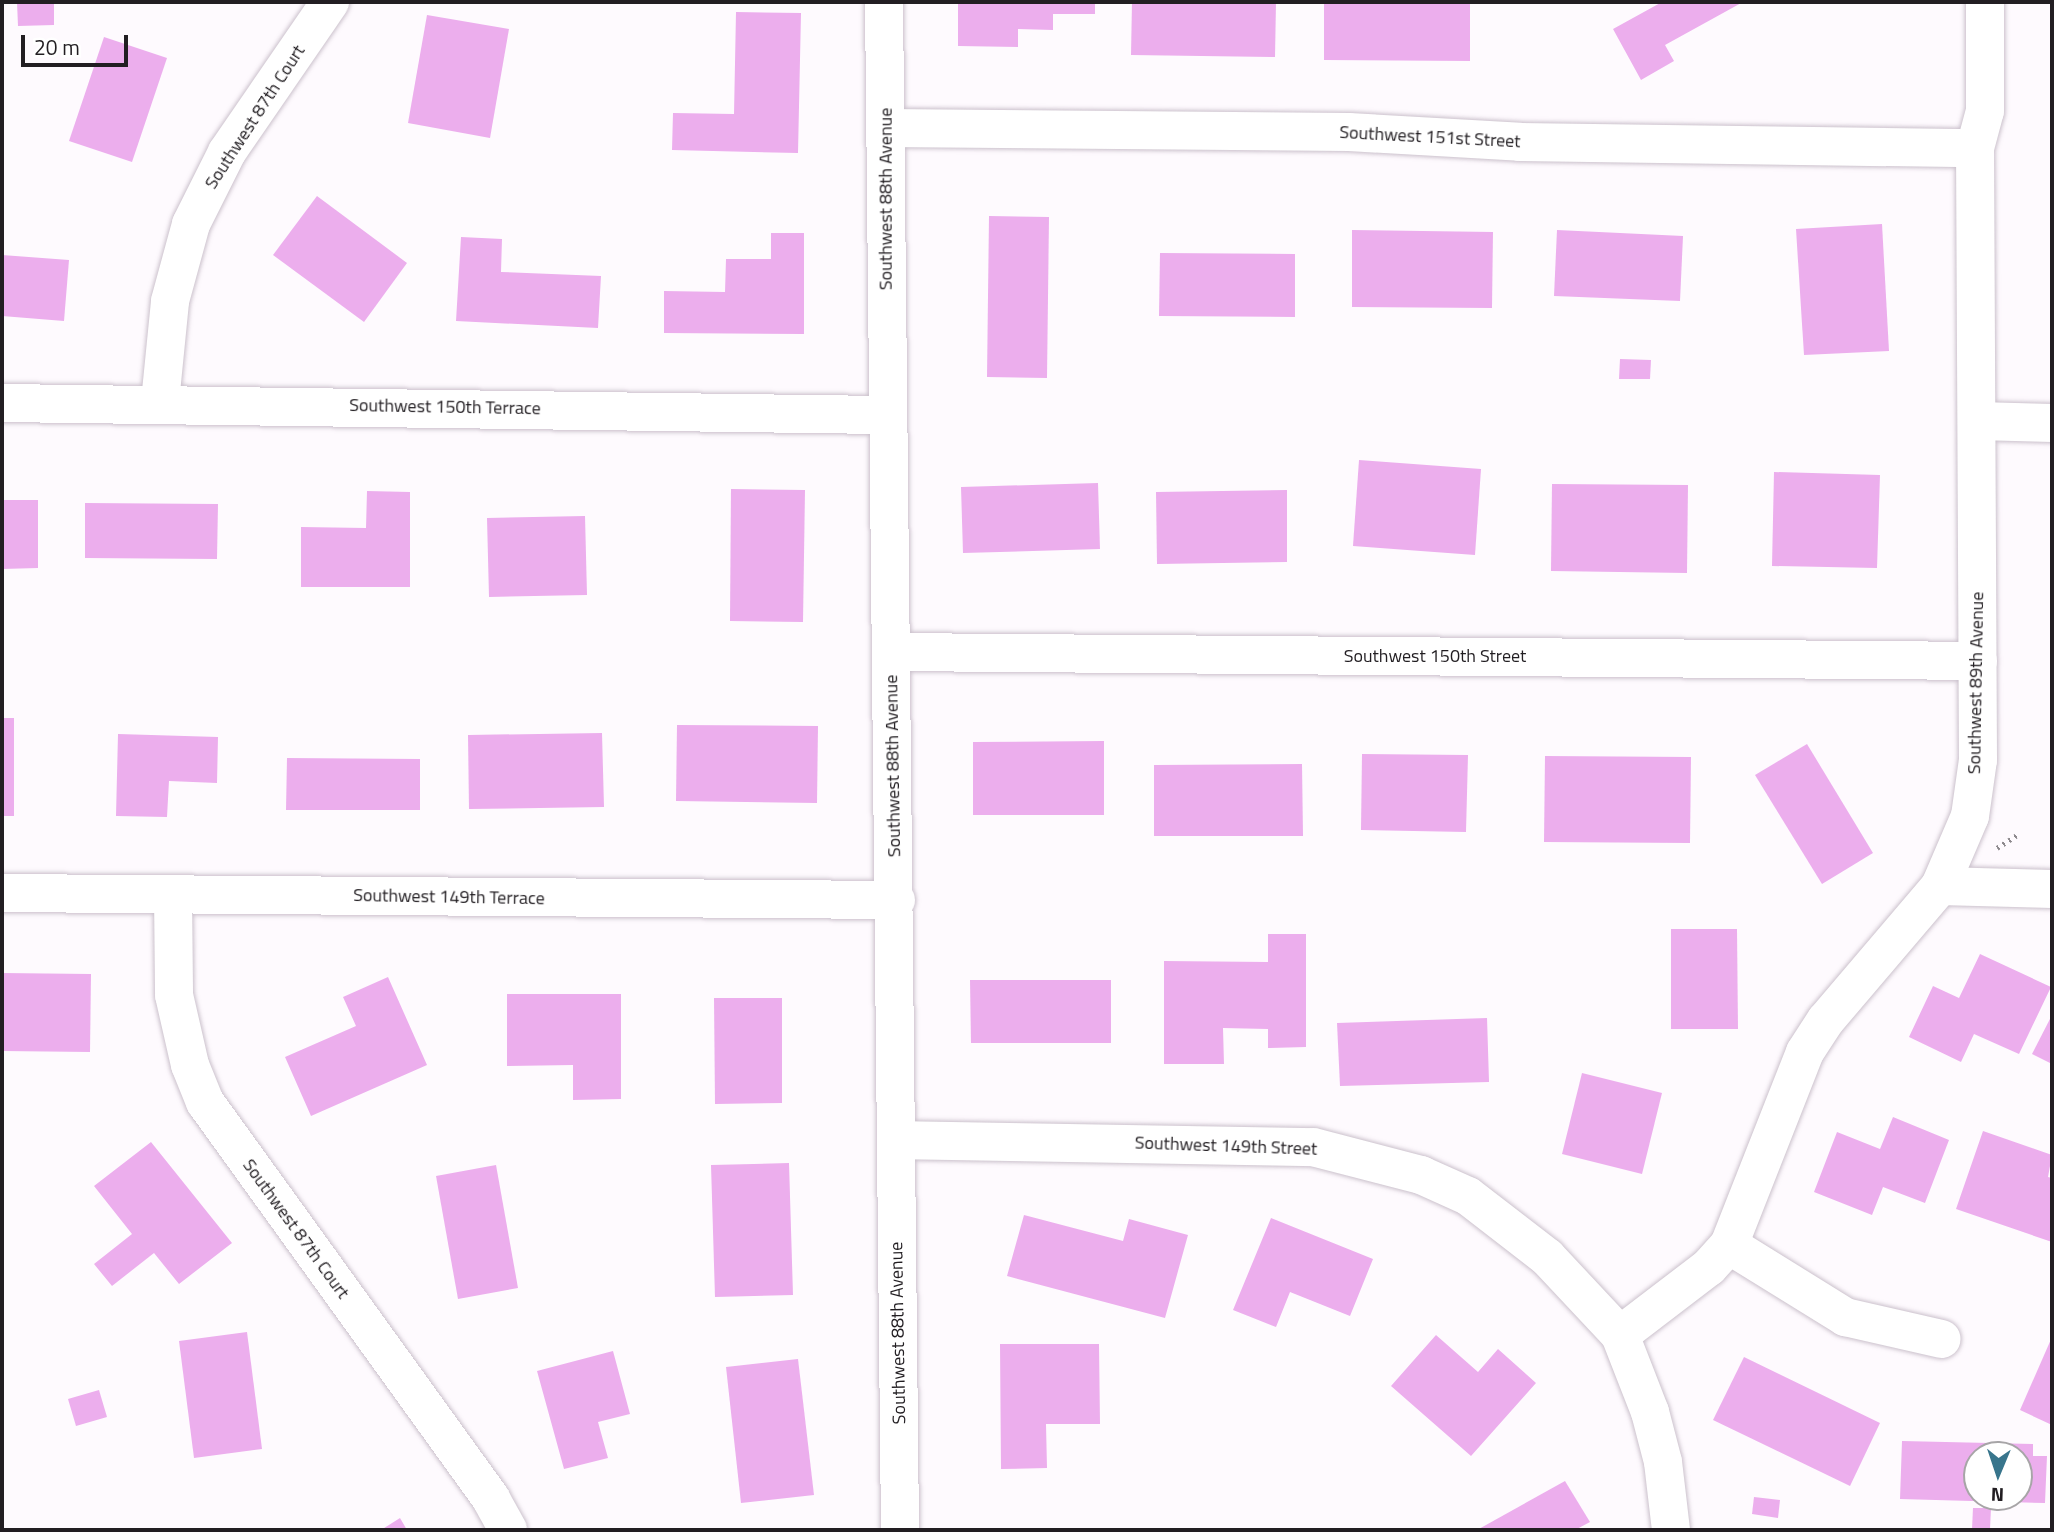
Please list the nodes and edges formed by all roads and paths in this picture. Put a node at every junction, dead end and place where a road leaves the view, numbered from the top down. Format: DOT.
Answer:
graph roads {
  1 [pos="330,2"];
  2 [pos="884,2"];
  3 [pos="1985,2"];
  4 [pos="885,128"];
  5 [pos="1975,148"];
  6 [pos="160,402"];
  7 [pos="2,403"];
  8 [pos="887,415"];
  9 [pos="1978,421"];
  10 [pos="2052,423"];
  11 [pos="891,652"];
  12 [pos="1978,661"];
  13 [pos="2017,835"];
  14 [pos="1997,848"];
  15 [pos="1940,887"];
  16 [pos="2052,889"];
  17 [pos="2,893"];
  18 [pos="173,894"];
  19 [pos="896,900"];
  20 [pos="897,1140"];
  21 [pos="1730,1245"];
  22 [pos="1620,1335"];
  23 [pos="1942,1339"];
  24 [pos="508,1530"];
  25 [pos="900,1530"];
  26 [pos="1671,1530"];
  1 -- 6 [label="street, Southwest 87th Court"];
  2 -- 4 [label="street, Southwest 88th Avenue"];
  3 -- 5 [label="street, Southwest 89th Avenue"];
  4 -- 5 [label="street, Southwest 151st Street"];
  4 -- 8 [label="street, Southwest 88th Avenue"];
  5 -- 9 [label="street, Southwest 89th Avenue"];
  6 -- 7 [label="street, Southwest 150th Terrace"];
  6 -- 8 [label="street, Southwest 150th Terrace"];
  8 -- 11 [label="street, Southwest 88th Avenue"];
  9 -- 10 [label="street"];
  9 -- 12 [label="street, Southwest 89th Avenue"];
  11 -- 12 [label="street, Southwest 150th Street"];
  11 -- 19 [label="street, Southwest 88th Avenue"];
  12 -- 15 [label="street, Southwest 89th Avenue"];
  13 -- 14 [label="path"];
  15 -- 16 [label="street"];
  15 -- 21 [label="street, Southwest 89th Avenue"];
  17 -- 18 [label="street, Southwest 149th Terrace"];
  18 -- 19 [label="street, Southwest 149th Terrace"];
  18 -- 24 [label="street, Southwest 87th Court"];
  19 -- 20 [label="street, Southwest 88th Avenue"];
  20 -- 22 [label="street, Southwest 149th Street"];
  20 -- 25 [label="street, Southwest 88th Avenue"];
  21 -- 22 [label="street, Southwest 89th Avenue"];
  21 -- 23 [label="street"];
  22 -- 26 [label="street"];
}
